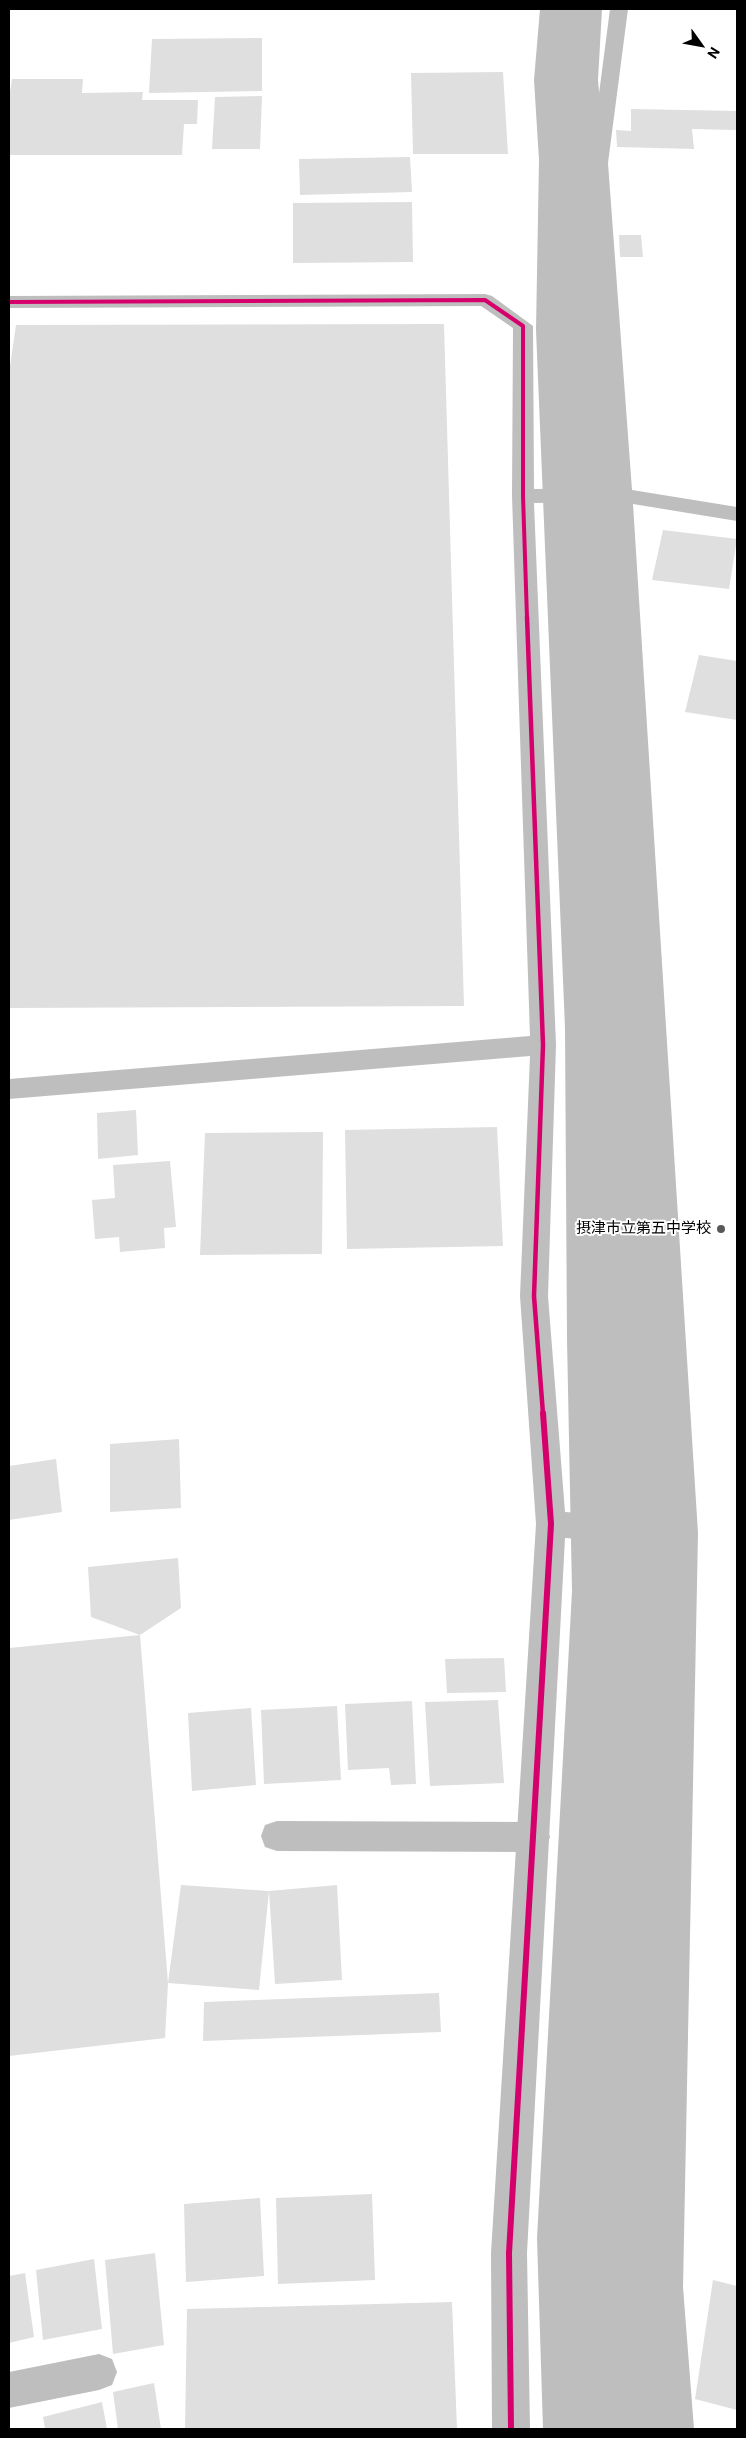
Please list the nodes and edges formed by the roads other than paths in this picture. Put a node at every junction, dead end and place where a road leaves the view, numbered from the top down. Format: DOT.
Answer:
graph roads {
  1 [pos="619,9"];
  2 [pos="9,302"];
  3 [pos="622,495"];
  4 [pos="523,496"];
  5 [pos="737,514"];
  6 [pos="543,1045"];
  7 [pos="9,1089"];
  8 [pos="551,1524"];
  9 [pos="683,1533"];
  10 [pos="277,1836"];
  11 [pos="534,1838"];
  12 [pos="100,2372"];
  13 [pos="9,2390"];
  14 [pos="511,2429"];
  15 [pos="675,2429"];
  1 -- 3 [label="street"];
  2 -- 4 [label="street"];
  3 -- 4 [label="street"];
  3 -- 5 [label="street"];
  3 -- 9 [label="street"];
  4 -- 6 [label="street"];
  6 -- 7 [label="street"];
  6 -- 8 [label="street"];
  8 -- 9 [label="street"];
  8 -- 11 [label="street"];
  9 -- 15 [label="street"];
  10 -- 11 [label="street"];
  11 -- 14 [label="street"];
  12 -- 13 [label="street"];
}
